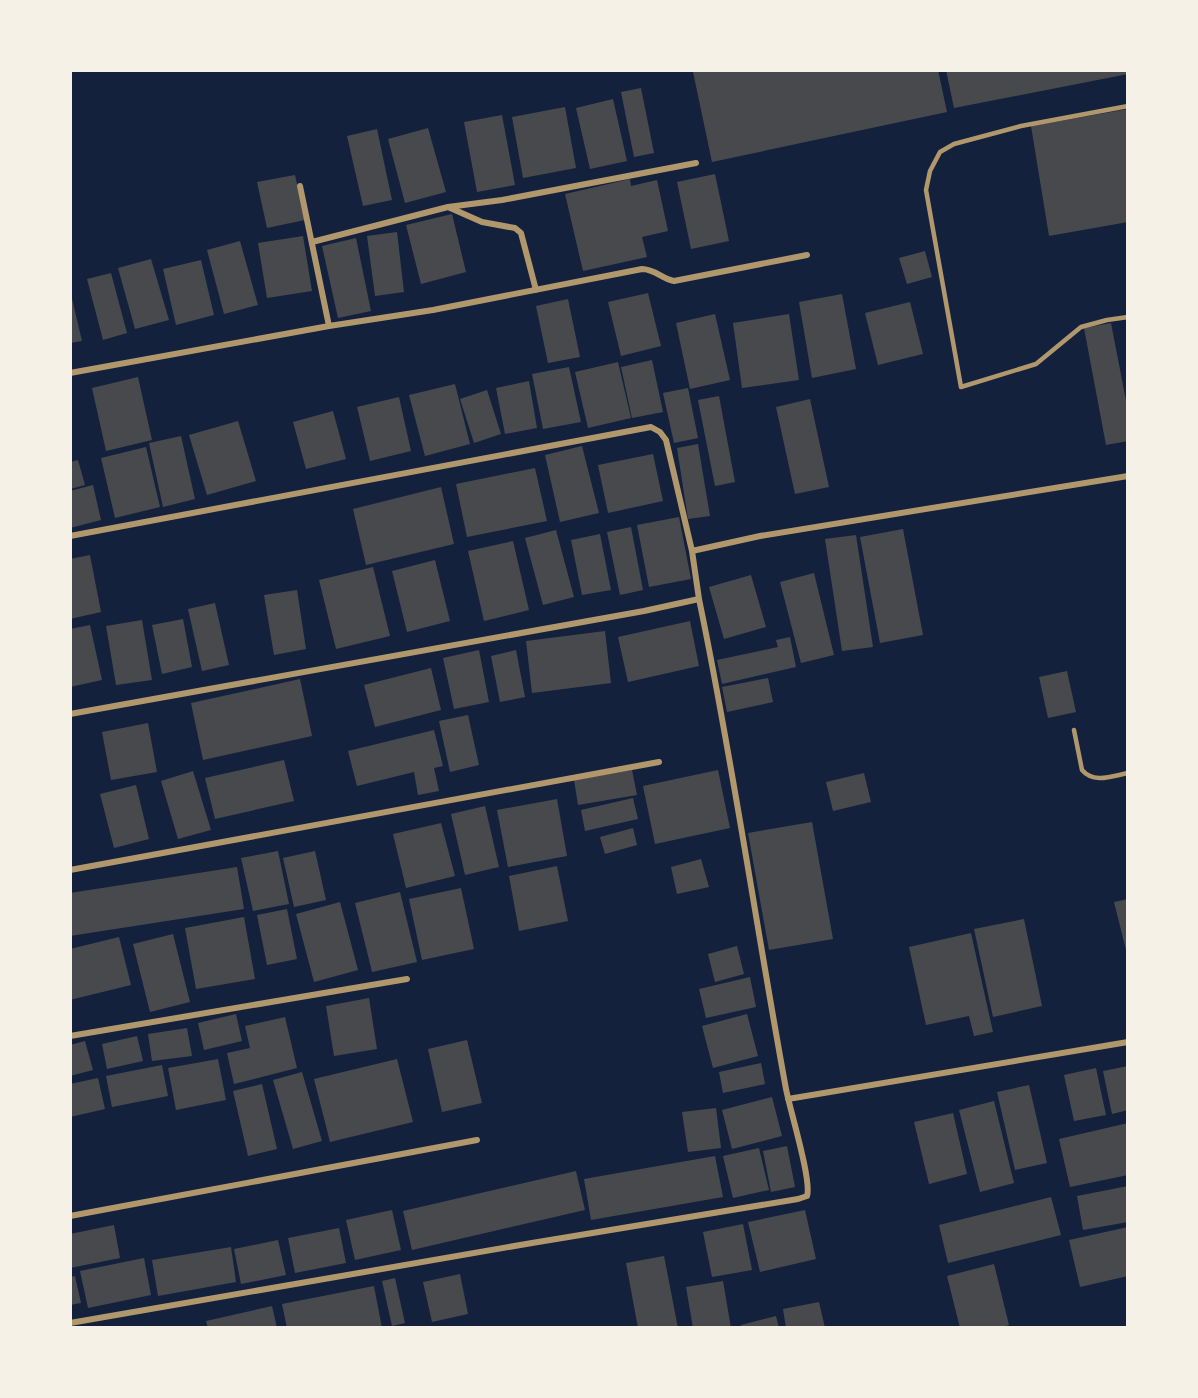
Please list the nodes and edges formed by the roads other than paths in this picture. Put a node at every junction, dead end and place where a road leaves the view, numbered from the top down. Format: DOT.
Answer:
graph roads {
  1 [pos="1128,106"];
  2 [pos="696,163"];
  3 [pos="300,186"];
  4 [pos="448,207"];
  5 [pos="312,242"];
  6 [pos="807,255"];
  7 [pos="536,290"];
  8 [pos="1128,317"];
  9 [pos="329,326"];
  10 [pos="70,373"];
  11 [pos="1128,476"];
  12 [pos="70,536"];
  13 [pos="692,551"];
  14 [pos="699,599"];
  15 [pos="70,714"];
  16 [pos="1074,730"];
  17 [pos="658,762"];
  18 [pos="1128,773"];
  19 [pos="70,870"];
  20 [pos="407,979"];
  21 [pos="70,1036"];
  22 [pos="1128,1042"];
  23 [pos="788,1099"];
  24 [pos="477,1140"];
  25 [pos="70,1216"];
  26 [pos="70,1323"];
  1 -- 8 [label="lane"];
  2 -- 4 [label="street"];
  3 -- 5 [label="street"];
  4 -- 5 [label="street"];
  4 -- 7 [label="street"];
  5 -- 9 [label="street"];
  6 -- 7 [label="street"];
  7 -- 9 [label="street"];
  9 -- 10 [label="street"];
  11 -- 13 [label="street"];
  12 -- 13 [label="street"];
  13 -- 14 [label="street"];
  14 -- 15 [label="street"];
  14 -- 23 [label="street"];
  16 -- 18 [label="lane"];
  17 -- 19 [label="street"];
  20 -- 21 [label="street"];
  22 -- 23 [label="street"];
  23 -- 26 [label="street"];
  24 -- 25 [label="street"];
}
